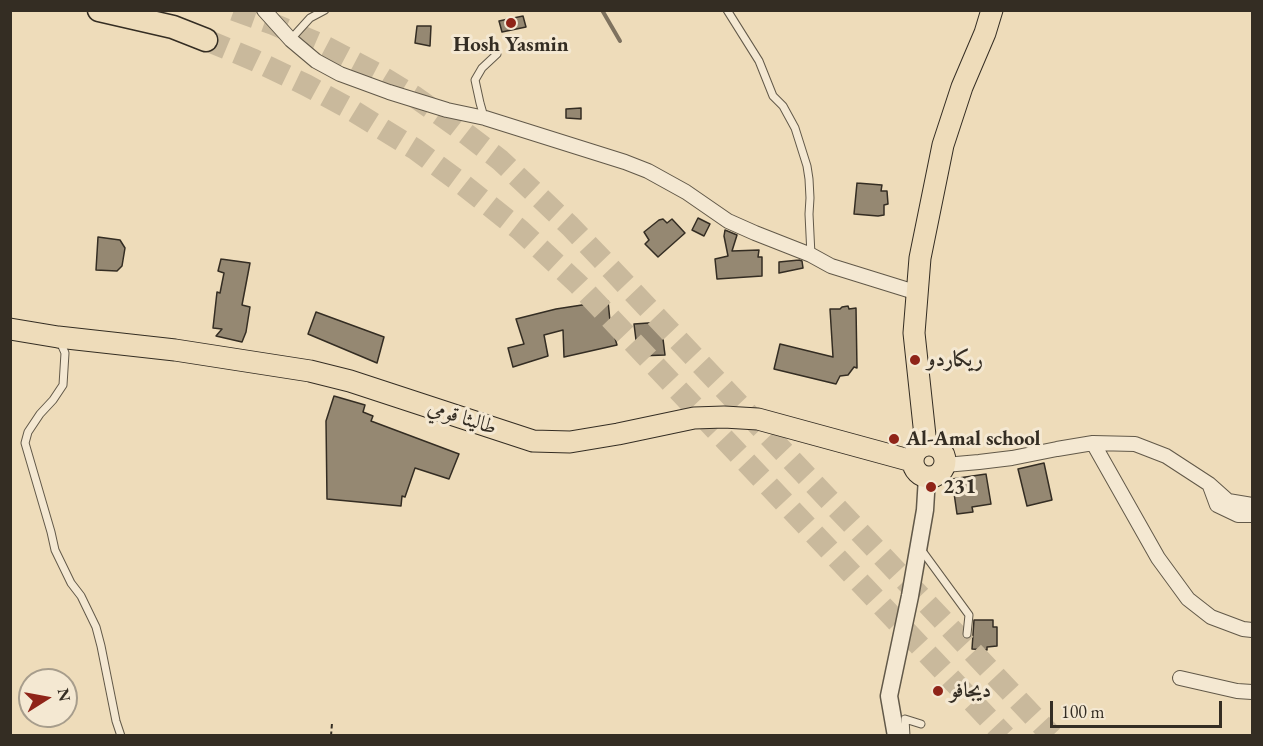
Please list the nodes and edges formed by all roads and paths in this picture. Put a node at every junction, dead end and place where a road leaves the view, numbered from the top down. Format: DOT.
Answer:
graph roads {
  1 [pos="99,10"];
  2 [pos="264,10"];
  3 [pos="325,10"];
  4 [pos="727,10"];
  5 [pos="992,10"];
  6 [pos="206,40"];
  7 [pos="291,40"];
  8 [pos="497,54"];
  9 [pos="485,118"];
  10 [pos="811,255"];
  11 [pos="918,293"];
  12 [pos="10,329"];
  13 [pos="58,337"];
  14 [pos="1093,443"];
  15 [pos="919,453"];
  16 [pos="945,465"];
  17 [pos="927,477"];
  18 [pos="1209,484"];
  19 [pos="1252,505"];
  20 [pos="1252,515"];
  21 [pos="919,546"];
  22 [pos="1252,630"];
  23 [pos="967,634"];
  24 [pos="1179,678"];
  25 [pos="1252,692"];
  26 [pos="333,723"];
  27 [pos="921,724"];
  28 [pos="121,735"];
  29 [pos="331,735"];
  30 [pos="896,735"];
  31 [pos="906,735"];
  1 -- 6 [label="highway"];
  2 -- 7 [label="street"];
  3 -- 7 [label="lane"];
  4 -- 10 [label="lane"];
  5 -- 11 [label="main road"];
  7 -- 9 [label="street"];
  8 -- 9 [label="lane"];
  9 -- 10 [label="street"];
  10 -- 11 [label="street"];
  11 -- 15 [label="main road"];
  12 -- 13 [label="main road, طاليثا قومي"];
  13 -- 15 [label="main road, طاليثا قومي"];
  13 -- 28 [label="lane"];
  14 -- 16 [label="street"];
  14 -- 18 [label="street"];
  14 -- 22 [label="street"];
  15 -- 16 [label="main road"];
  15 -- 17 [label="main road"];
  16 -- 17 [label="main road"];
  17 -- 21 [label="street"];
  18 -- 19 [label="street"];
  18 -- 20 [label="street"];
  21 -- 23 [label="lane"];
  21 -- 30 [label="street"];
  24 -- 25 [label="street"];
  26 -- 29 [label="path"];
  27 -- 31 [label="lane"];
}
